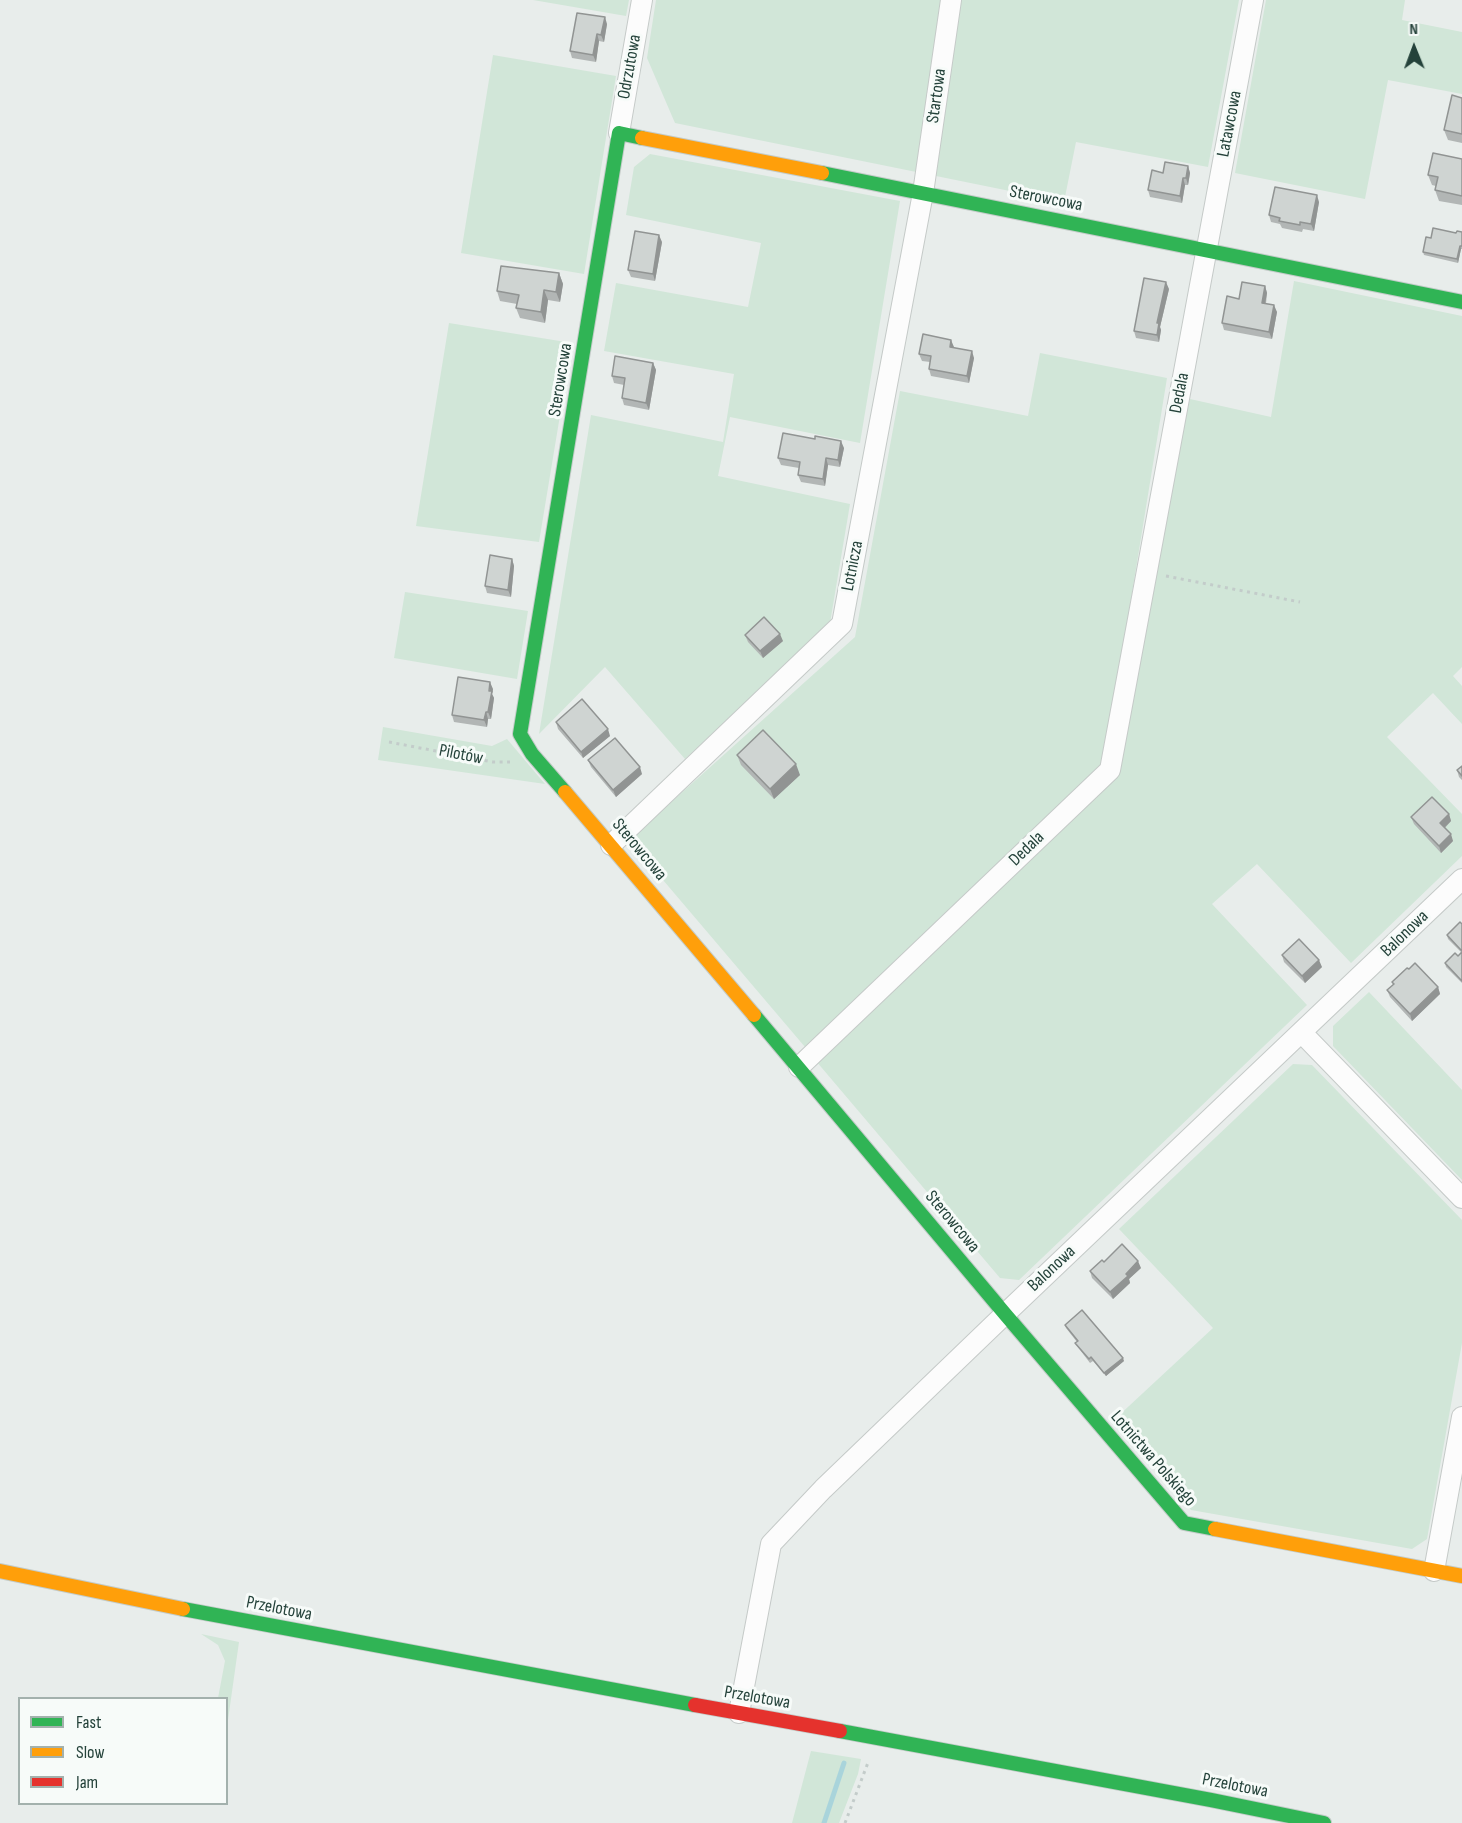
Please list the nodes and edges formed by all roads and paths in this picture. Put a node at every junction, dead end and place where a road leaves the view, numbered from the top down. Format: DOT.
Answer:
graph roads {
  1 [pos="642,0"];
  2 [pos="951,0"];
  3 [pos="1253,0"];
  4 [pos="619,133"];
  5 [pos="923,193"];
  6 [pos="1206,249"];
  7 [pos="1462,302"];
  8 [pos="1146,572"];
  9 [pos="1300,602"];
  10 [pos="389,741"];
  11 [pos="531,754"];
  12 [pos="611,845"];
  13 [pos="1462,879"];
  14 [pos="1302,1033"];
  15 [pos="799,1067"];
  16 [pos="1462,1198"];
  17 [pos="1005,1314"];
  18 [pos="1462,1417"];
  19 [pos="0,1571"];
  20 [pos="1434,1571"];
  21 [pos="1462,1576"];
  22 [pos="738,1713"];
  23 [pos="876,1738"];
  24 [pos="845,1823"];
  25 [pos="1324,1823"];
  1 -- 4 [label="street, Odrzutowa"];
  2 -- 5 [label="street, Startowa"];
  3 -- 6 [label="street, Latawcowa"];
  4 -- 5 [label="street, Sterowcowa"];
  4 -- 11 [label="street, Sterowcowa"];
  5 -- 6 [label="street, Sterowcowa"];
  5 -- 12 [label="street, Lotnicza"];
  6 -- 7 [label="street, Sterowcowa"];
  6 -- 8 [label="street, Dedala"];
  8 -- 9 [label="path"];
  8 -- 15 [label="street, Dedala"];
  10 -- 11 [label="path, Pilotów"];
  11 -- 12 [label="street, Sterowcowa"];
  12 -- 15 [label="street, Sterowcowa"];
  13 -- 14 [label="street, Balonowa"];
  14 -- 16 [label="street"];
  14 -- 17 [label="street, Balonowa"];
  15 -- 17 [label="street, Sterowcowa"];
  17 -- 20 [label="street, Lotnictwa Polskiego"];
  17 -- 22 [label="street, Balonowa"];
  18 -- 20 [label="street"];
  19 -- 22 [label="street, Przelotowa"];
  20 -- 21 [label="street, Lotnictwa Polskiego"];
  22 -- 23 [label="street, Przelotowa"];
  23 -- 24 [label="path"];
  23 -- 25 [label="street, Przelotowa"];
}
